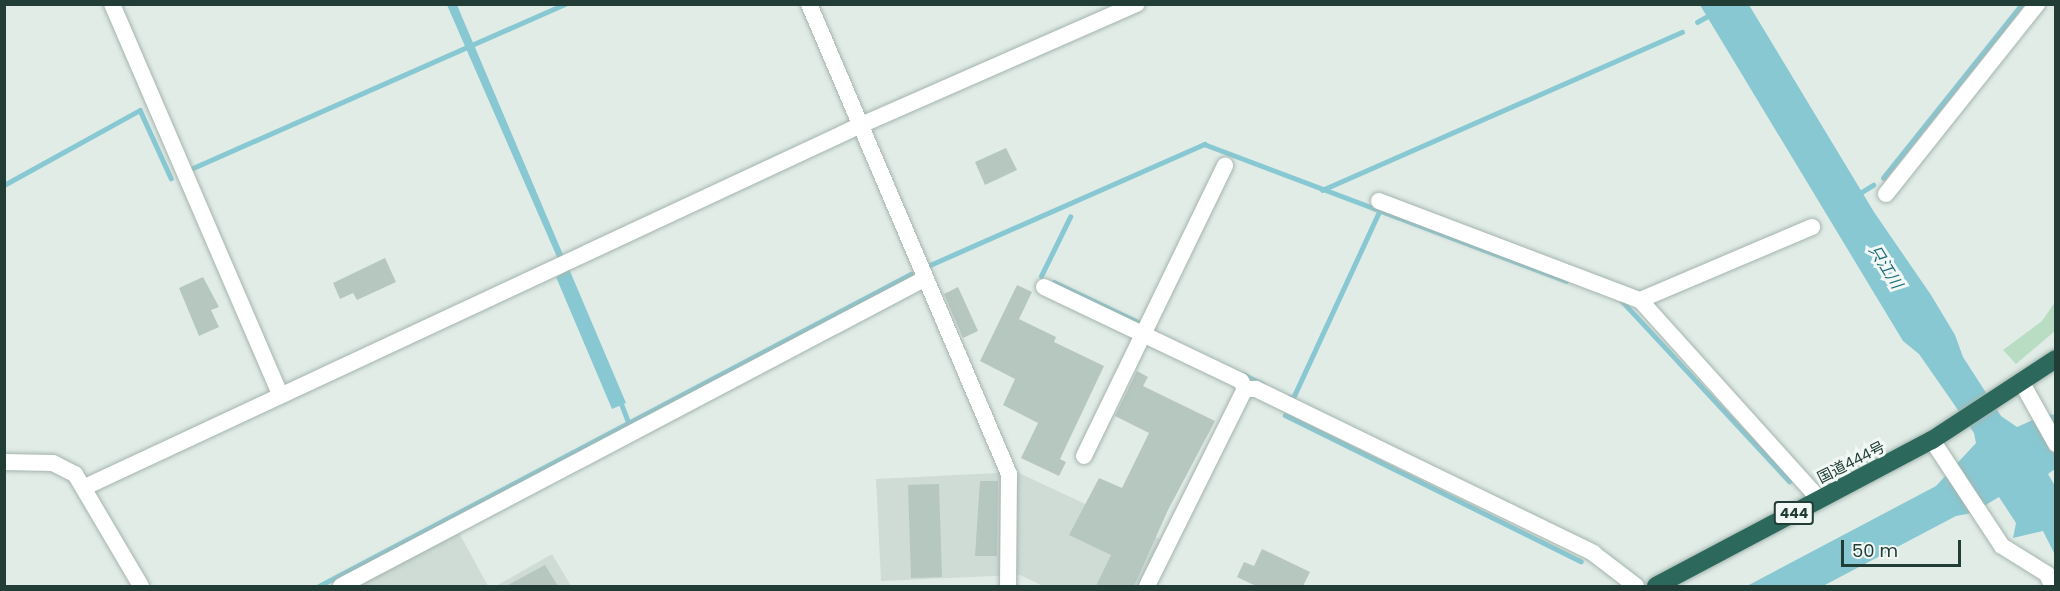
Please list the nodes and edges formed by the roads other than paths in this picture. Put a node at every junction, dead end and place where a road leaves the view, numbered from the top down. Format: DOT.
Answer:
graph roads {
  1 [pos="112,4"];
  2 [pos="809,4"];
  3 [pos="1137,4"];
  4 [pos="2037,4"];
  5 [pos="861,125"];
  6 [pos="1225,165"];
  7 [pos="1886,194"];
  8 [pos="1379,201"];
  9 [pos="1812,227"];
  10 [pos="924,279"];
  11 [pos="1044,287"];
  12 [pos="1640,300"];
  13 [pos="1143,334"];
  14 [pos="2055,358"];
  15 [pos="2022,383"];
  16 [pos="1245,389"];
  17 [pos="280,395"];
  18 [pos="1932,440"];
  19 [pos="2055,444"];
  20 [pos="1083,456"];
  21 [pos="4,462"];
  22 [pos="85,487"];
  23 [pos="1819,499"];
  24 [pos="141,586"];
  25 [pos="341,586"];
  26 [pos="1008,586"];
  27 [pos="1147,586"];
  28 [pos="1636,586"];
  29 [pos="1656,586"];
  30 [pos="2052,586"];
  1 -- 17 [label="street"];
  2 -- 5 [label="street"];
  3 -- 5 [label="street"];
  4 -- 7 [label="street"];
  5 -- 10 [label="street"];
  5 -- 17 [label="street"];
  6 -- 13 [label="street"];
  8 -- 12 [label="street"];
  9 -- 12 [label="street"];
  10 -- 25 [label="street"];
  10 -- 26 [label="street"];
  11 -- 13 [label="street"];
  12 -- 23 [label="street"];
  13 -- 16 [label="street"];
  13 -- 20 [label="street"];
  14 -- 15 [label="highway, 国道444号 / 444"];
  15 -- 18 [label="highway, 国道444号 / 444"];
  15 -- 19 [label="street"];
  16 -- 27 [label="street"];
  16 -- 28 [label="street"];
  17 -- 22 [label="street"];
  18 -- 23 [label="highway, 国道444号 / 444"];
  18 -- 30 [label="street"];
  21 -- 22 [label="street"];
  22 -- 24 [label="street"];
  23 -- 29 [label="highway, 国道444号 / 444"];
}
